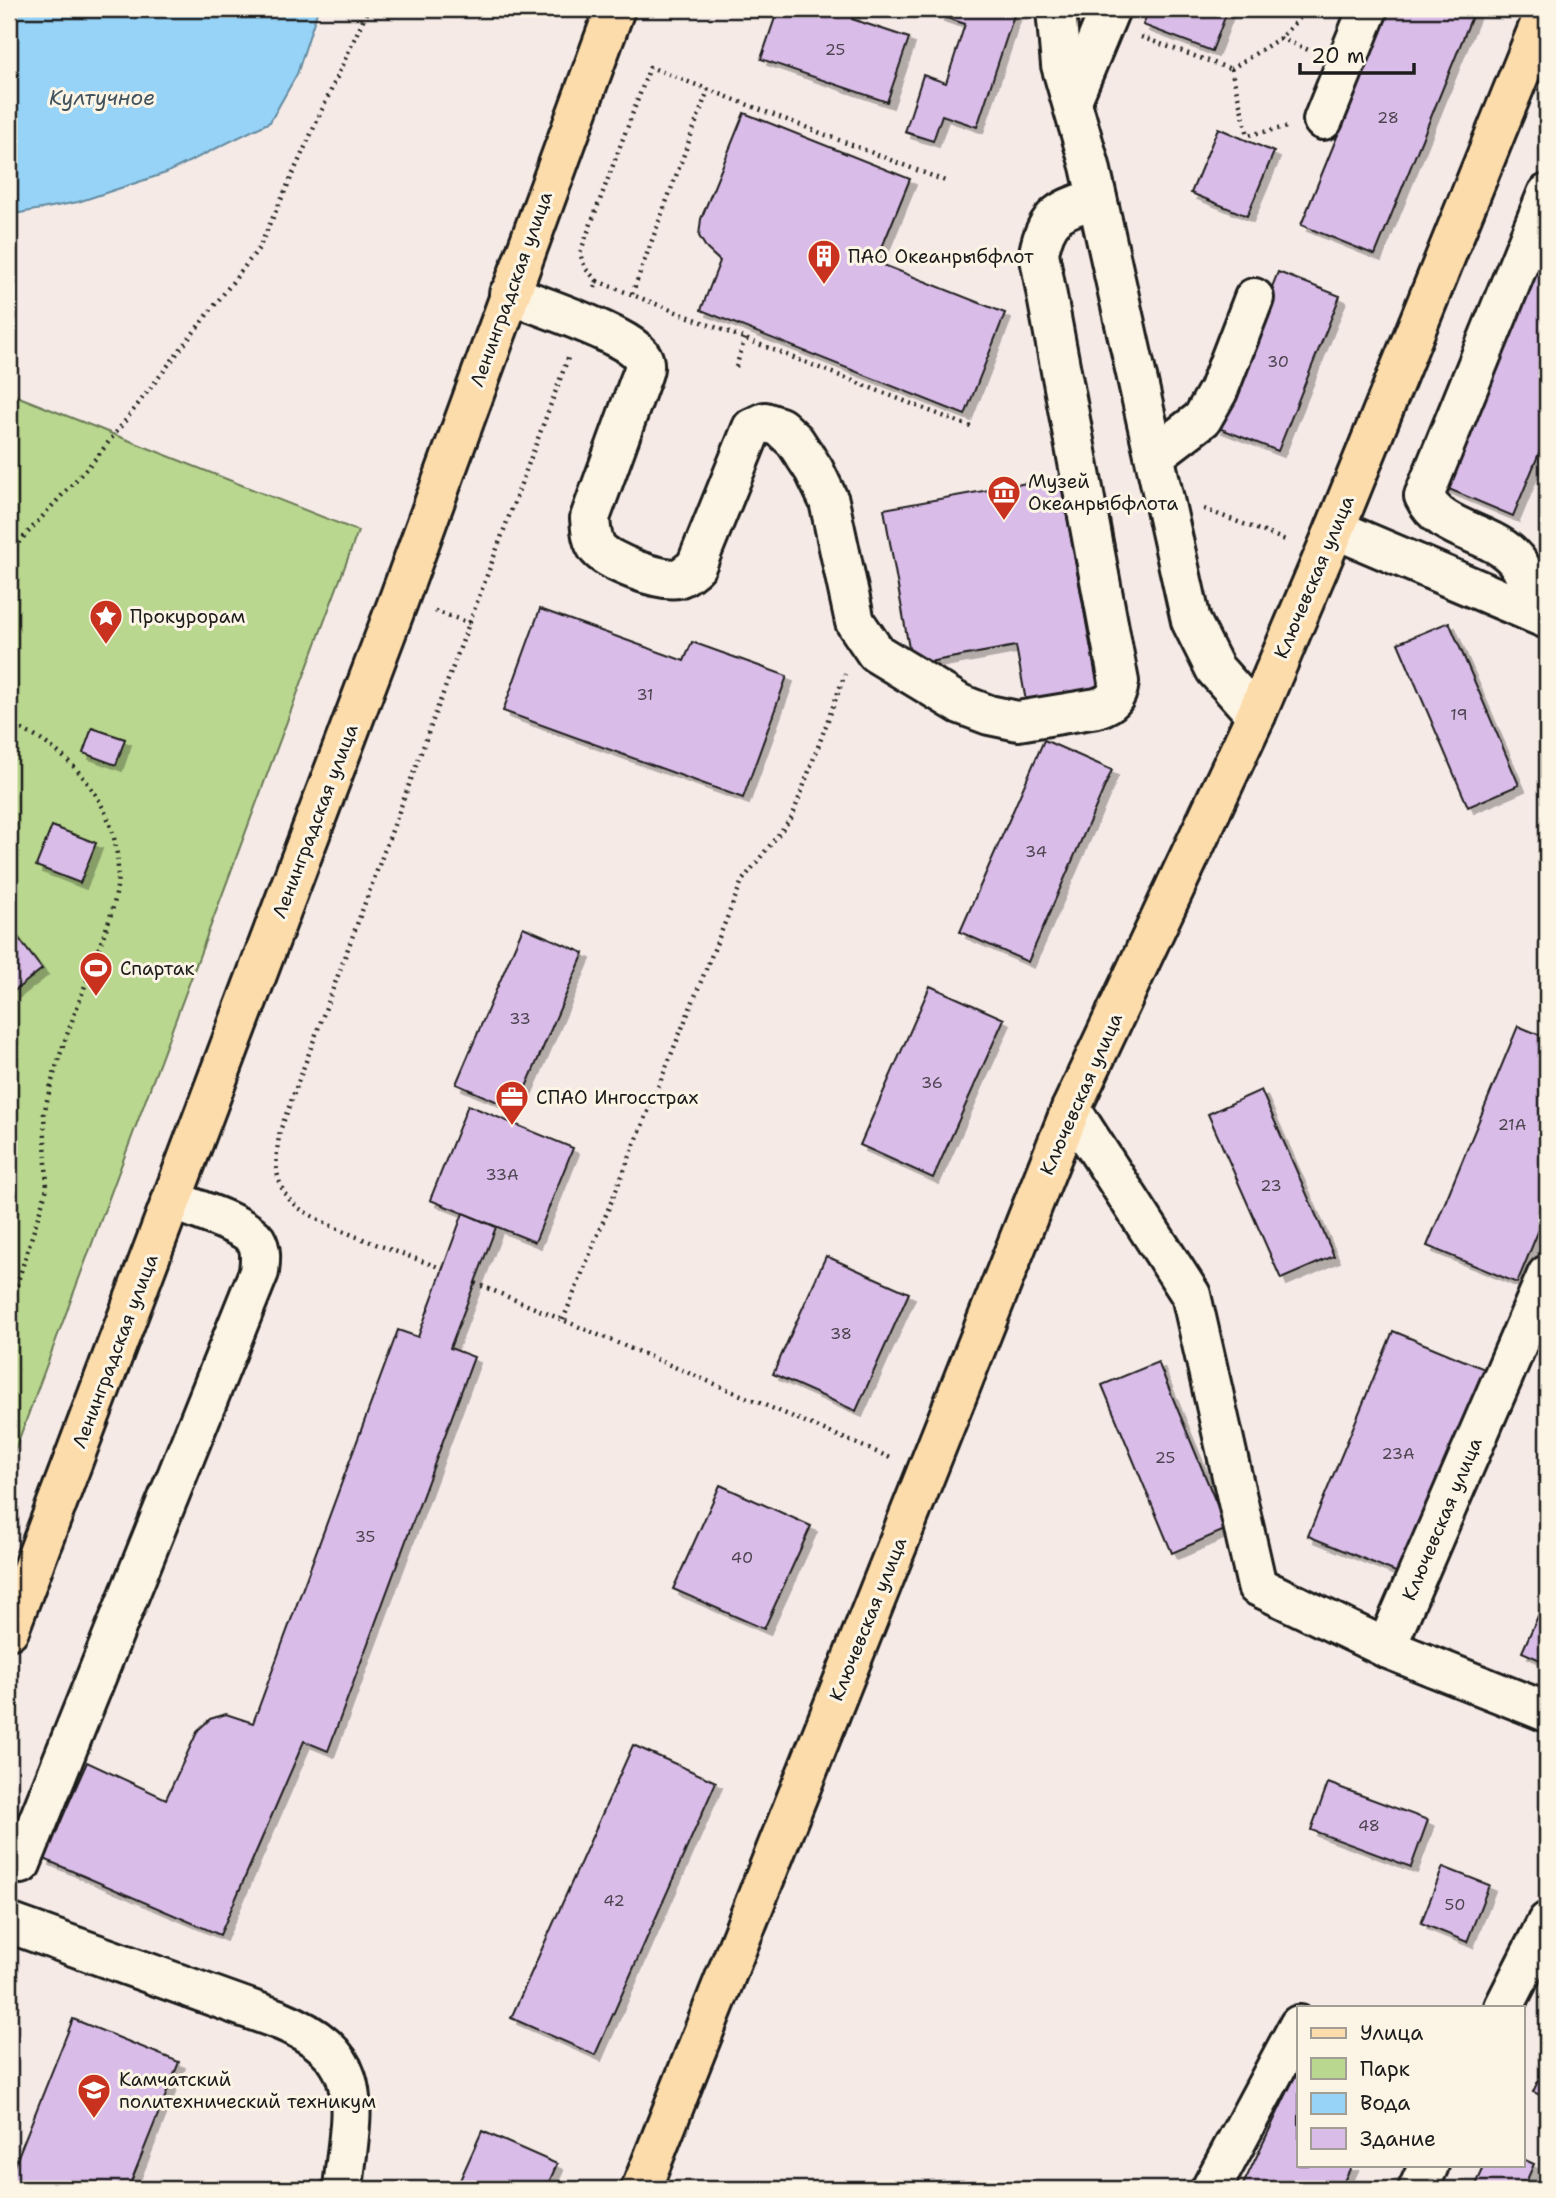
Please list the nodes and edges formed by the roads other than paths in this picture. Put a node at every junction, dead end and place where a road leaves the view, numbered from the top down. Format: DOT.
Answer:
graph roads {
  1 [pos="615,9"];
  2 [pos="1056,9"];
  3 [pos="1368,9"];
  4 [pos="1546,9"];
  5 [pos="1107,16"];
  6 [pos="1073,98"];
  7 [pos="1323,120"];
  8 [pos="1547,194"];
  9 [pos="1097,199"];
  10 [pos="509,294"];
  11 [pos="1254,298"];
  12 [pos="1155,455"];
  13 [pos="1335,528"];
  14 [pos="1539,616"];
  15 [pos="1256,715"];
  16 [pos="1071,1109"];
  17 [pos="172,1200"];
  18 [pos="1547,1275"];
  19 [pos="9,1630"];
  20 [pos="1386,1648"];
  21 [pos="1547,1712"];
  22 [pos="21,1864"];
  23 [pos="1547,1922"];
  24 [pos="9,1923"];
  25 [pos="1505,2006"];
  26 [pos="1297,2029"];
  27 [pos="1429,2166"];
  28 [pos="343,2189"];
  29 [pos="641,2189"];
  30 [pos="1211,2189"];
  31 [pos="1418,2189"];
  1 -- 10 [label="main road, Ленинградская улица"];
  2 -- 6 [label="street"];
  3 -- 7 [label="street"];
  4 -- 13 [label="main road, Ключевская улица"];
  5 -- 6 [label="street"];
  6 -- 9 [label="street"];
  8 -- 14 [label="street"];
  9 -- 10 [label="street"];
  9 -- 12 [label="street"];
  10 -- 17 [label="main road, Ленинградская улица"];
  11 -- 12 [label="street"];
  12 -- 15 [label="street"];
  13 -- 14 [label="street"];
  13 -- 15 [label="main road, Ключевская улица"];
  15 -- 16 [label="main road, Ключевская улица"];
  16 -- 20 [label="street"];
  16 -- 29 [label="main road, Ключевская улица"];
  17 -- 19 [label="main road, Ленинградская улица"];
  17 -- 22 [label="street"];
  18 -- 20 [label="street, Ключевская улица"];
  20 -- 21 [label="street"];
  23 -- 25 [label="street"];
  24 -- 28 [label="street"];
  26 -- 30 [label="street"];
  27 -- 31 [label="street"];
}
